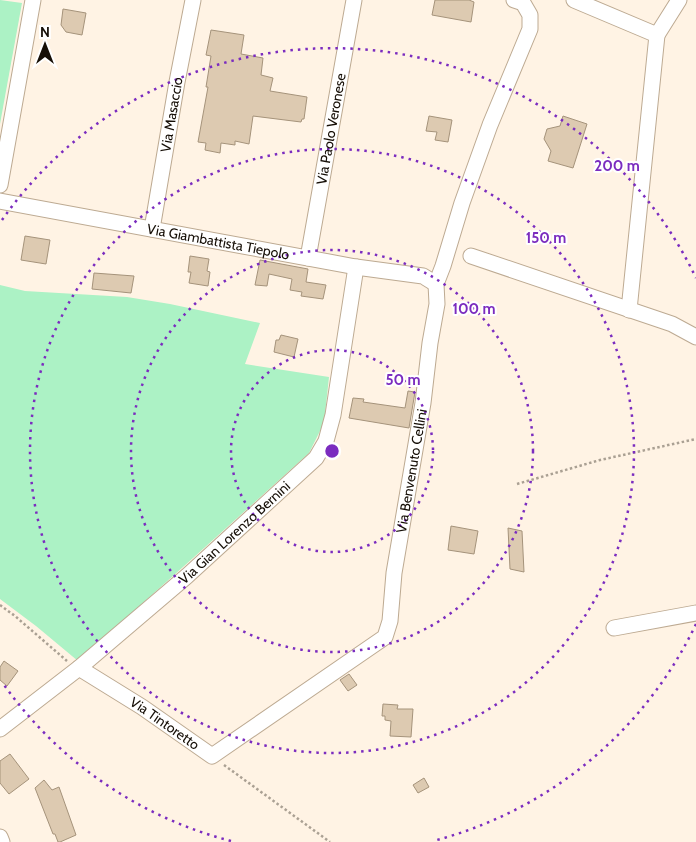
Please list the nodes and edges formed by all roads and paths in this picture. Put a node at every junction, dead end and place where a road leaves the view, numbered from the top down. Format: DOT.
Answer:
graph roads {
  1 [pos="33,0"];
  2 [pos="193,0"];
  3 [pos="354,0"];
  4 [pos="514,0"];
  5 [pos="574,0"];
  6 [pos="679,0"];
  7 [pos="657,36"];
  8 [pos="0,185"];
  9 [pos="0,201"];
  10 [pos="152,229"];
  11 [pos="471,256"];
  12 [pos="308,258"];
  13 [pos="356,267"];
  14 [pos="436,284"];
  15 [pos="629,310"];
  16 [pos="696,337"];
  17 [pos="696,439"];
  18 [pos="517,484"];
  19 [pos="0,605"];
  20 [pos="696,613"];
  21 [pos="614,628"];
  22 [pos="79,668"];
  23 [pos="0,729"];
  24 [pos="212,756"];
  25 [pos="0,837"];
  26 [pos="2,842"];
  27 [pos="330,842"];
  1 -- 8 [label="street"];
  2 -- 10 [label="street, Via Masaccio"];
  3 -- 12 [label="street, Via Paolo Veronese"];
  4 -- 14 [label="street, Via Benvenuto Cellini"];
  5 -- 7 [label="street"];
  6 -- 7 [label="street"];
  7 -- 15 [label="street"];
  9 -- 10 [label="street, Via Giambattista Tiepolo"];
  10 -- 12 [label="street, Via Giambattista Tiepolo"];
  11 -- 15 [label="street"];
  12 -- 13 [label="street, Via Giambattista Tiepolo"];
  13 -- 14 [label="street, Via Giambattista Tiepolo"];
  13 -- 22 [label="street, Via Gian Lorenzo Bernini"];
  14 -- 24 [label="street, Via Benvenuto Cellini"];
  15 -- 16 [label="street"];
  17 -- 18 [label="path"];
  19 -- 22 [label="path"];
  20 -- 21 [label="street"];
  22 -- 23 [label="street, Via Gian Lorenzo Bernini"];
  22 -- 24 [label="street, Via Tintoretto"];
  24 -- 27 [label="path, Via Tintoretto"];
  25 -- 26 [label="street"];
}
